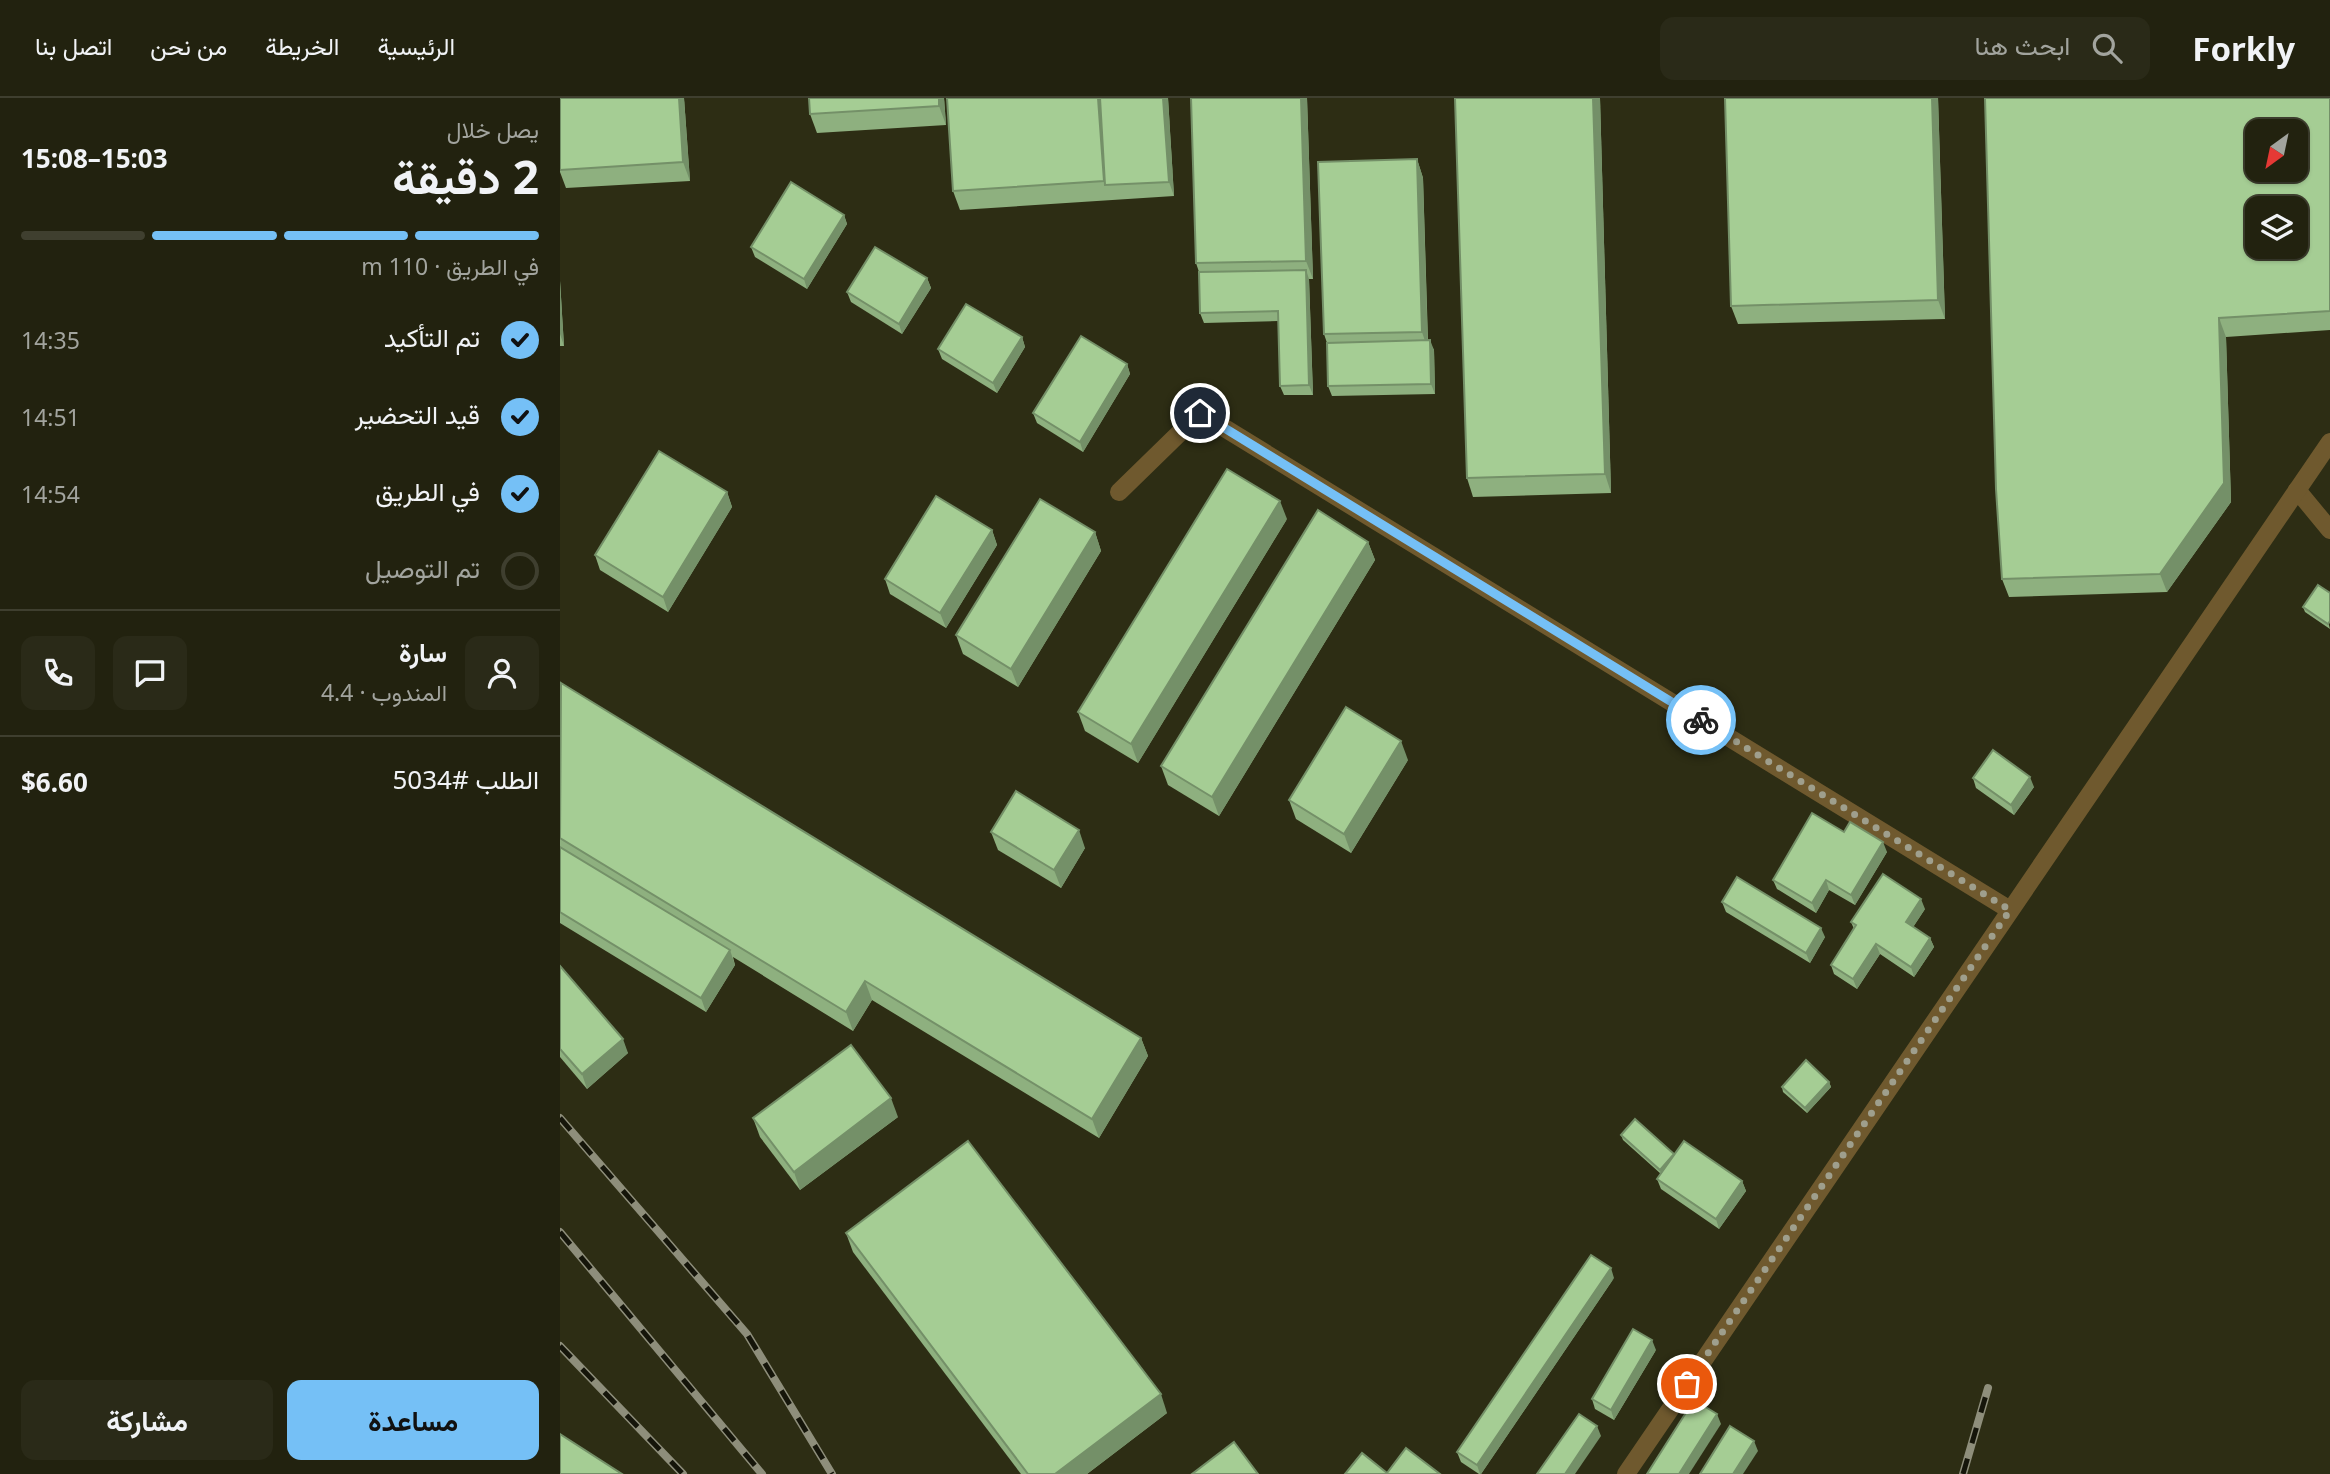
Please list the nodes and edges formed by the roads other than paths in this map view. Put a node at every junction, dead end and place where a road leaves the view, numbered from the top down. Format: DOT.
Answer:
graph roads {
  1 [pos="2330,442"];
  2 [pos="2297,490"];
  3 [pos="1119,492"];
  4 [pos="2330,530"];
  5 [pos="2010,910"];
  6 [pos="1626,1474"];
  1 -- 2 [label="street"];
  2 -- 4 [label="street"];
  2 -- 5 [label="street"];
  3 -- 5 [label="street"];
  5 -- 6 [label="street"];
}
